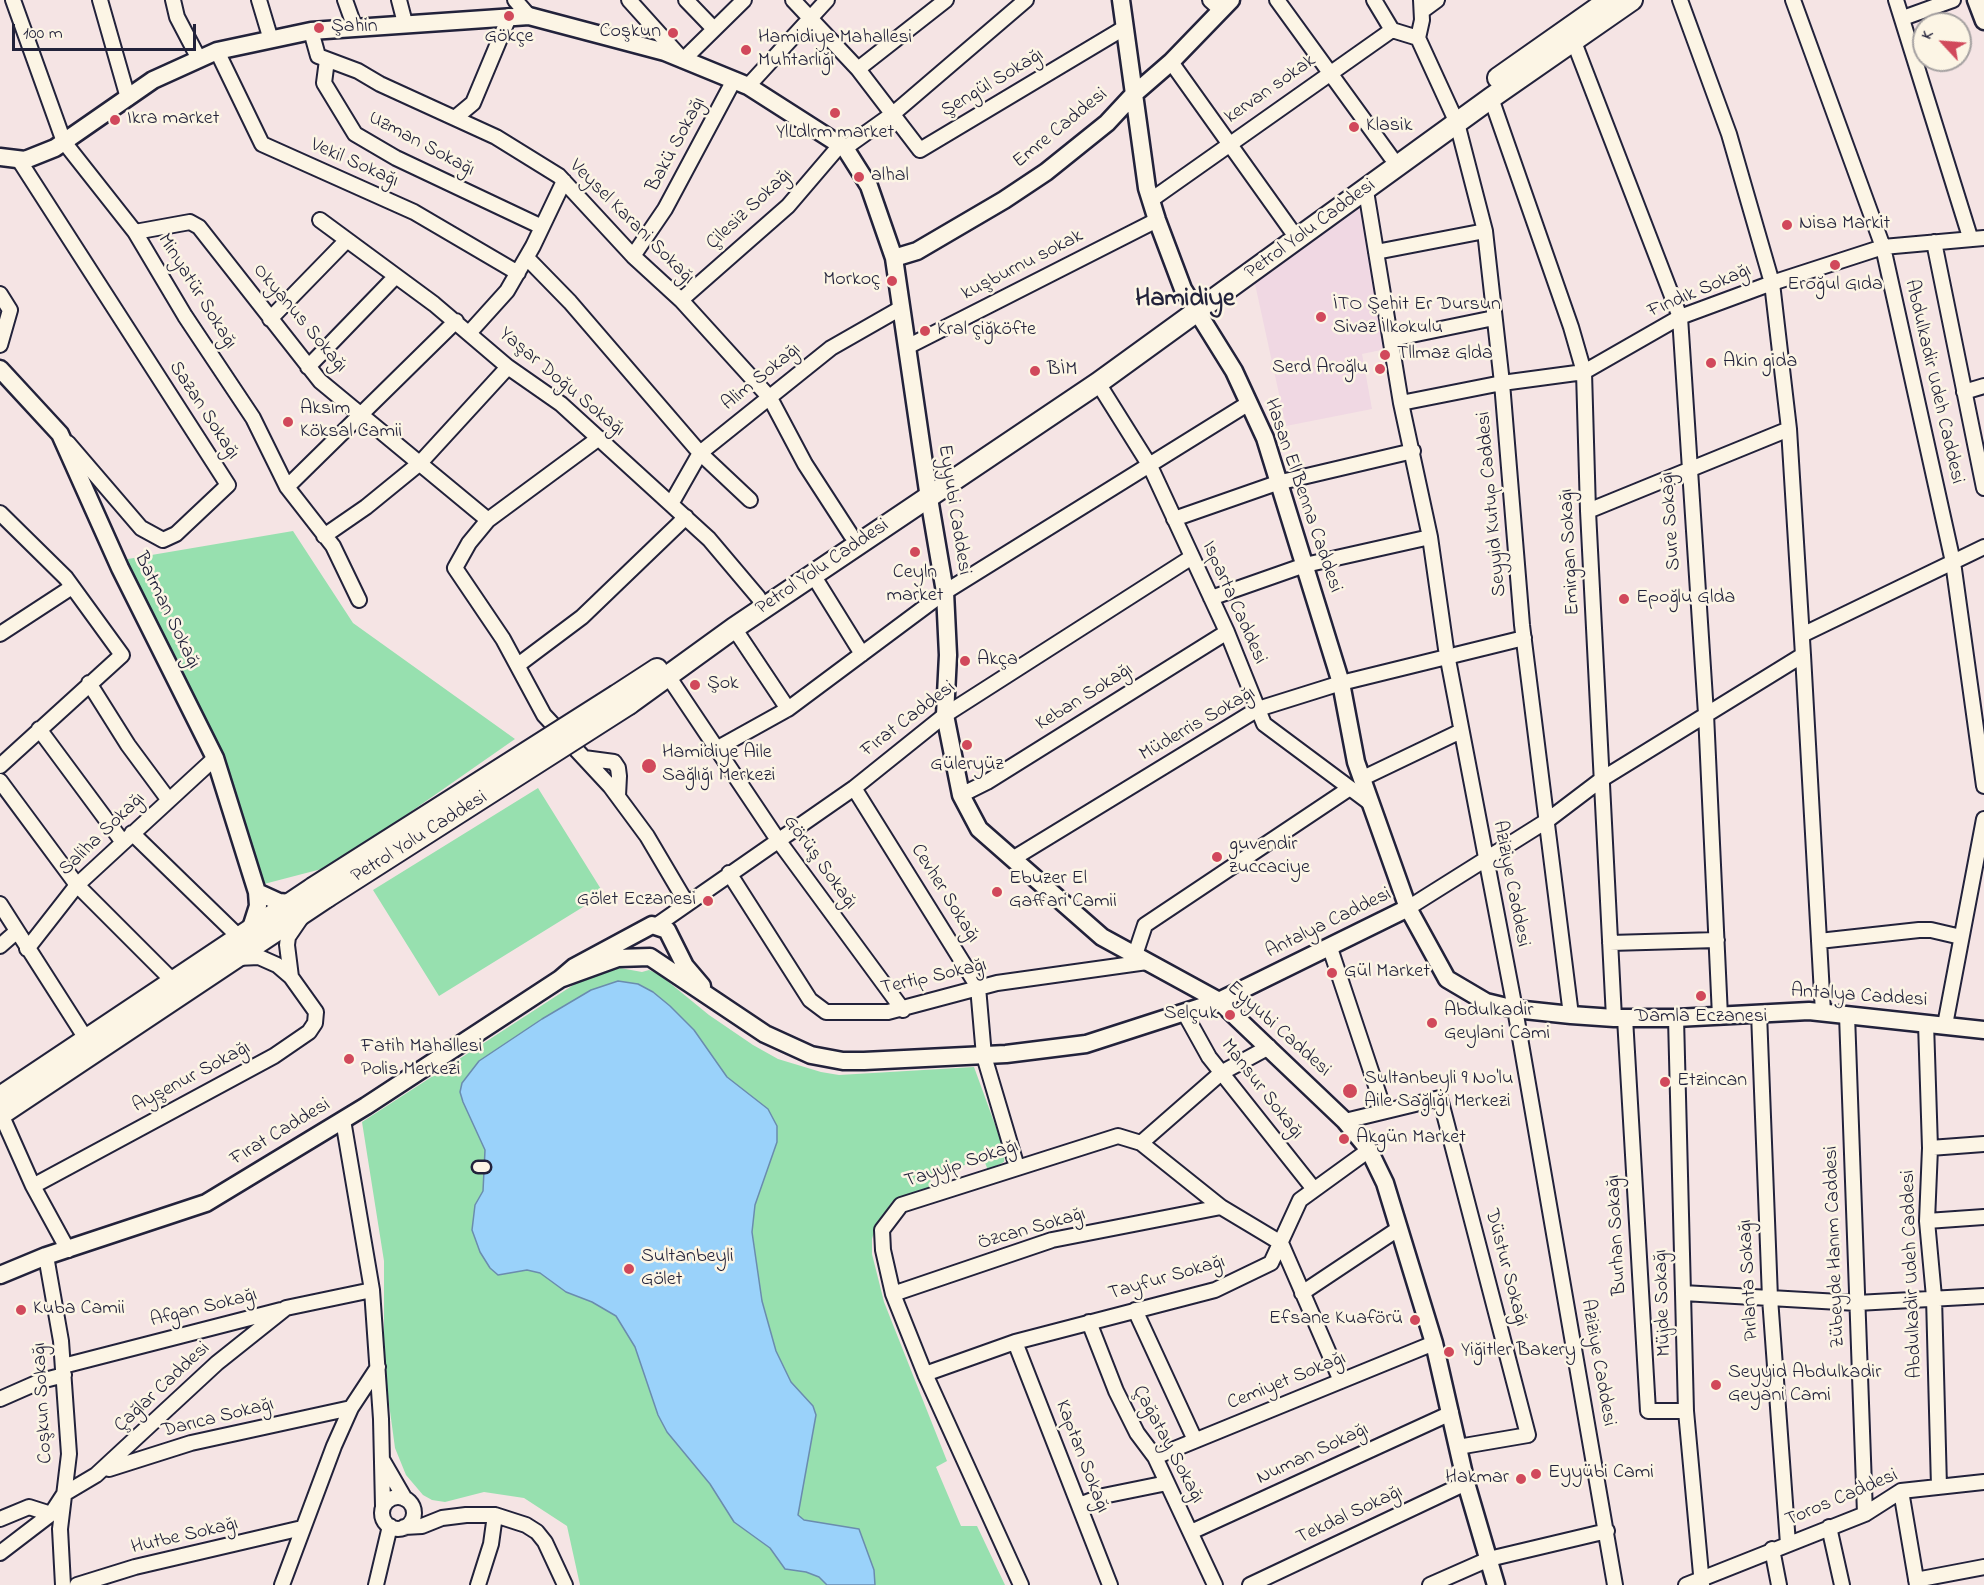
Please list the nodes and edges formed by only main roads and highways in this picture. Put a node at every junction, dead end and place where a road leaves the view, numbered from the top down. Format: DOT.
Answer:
graph roads {
  1 [pos="1609,0"];
  2 [pos="1632,0"];
  3 [pos="1455,118"];
  4 [pos="1194,307"];
  5 [pos="928,491"];
  6 [pos="623,699"];
  7 [pos="298,907"];
  8 [pos="91,1045"];
  9 [pos="0,1109"];
  1 -- 3 [label="main road, Petrol Yolu Caddesi"];
  2 -- 3 [label="main road, Petrol Yolu Caddesi"];
  3 -- 4 [label="main road, Petrol Yolu Caddesi"];
  3 -- 4 [label="main road, Petrol Yolu Caddesi"];
  4 -- 5 [label="main road, Petrol Yolu Caddesi"];
  4 -- 5 [label="main road, Petrol Yolu Caddesi"];
  5 -- 6 [label="main road, Petrol Yolu Caddesi"];
  5 -- 6 [label="main road, Petrol Yolu Caddesi"];
  6 -- 7 [label="main road, Petrol Yolu Caddesi, bridge"];
  7 -- 8 [label="main road, Petrol Yolu Caddesi"];
  7 -- 8 [label="main road, Petrol Yolu Caddesi"];
  8 -- 9 [label="main road, Petrol Yolu Caddesi"];
}
